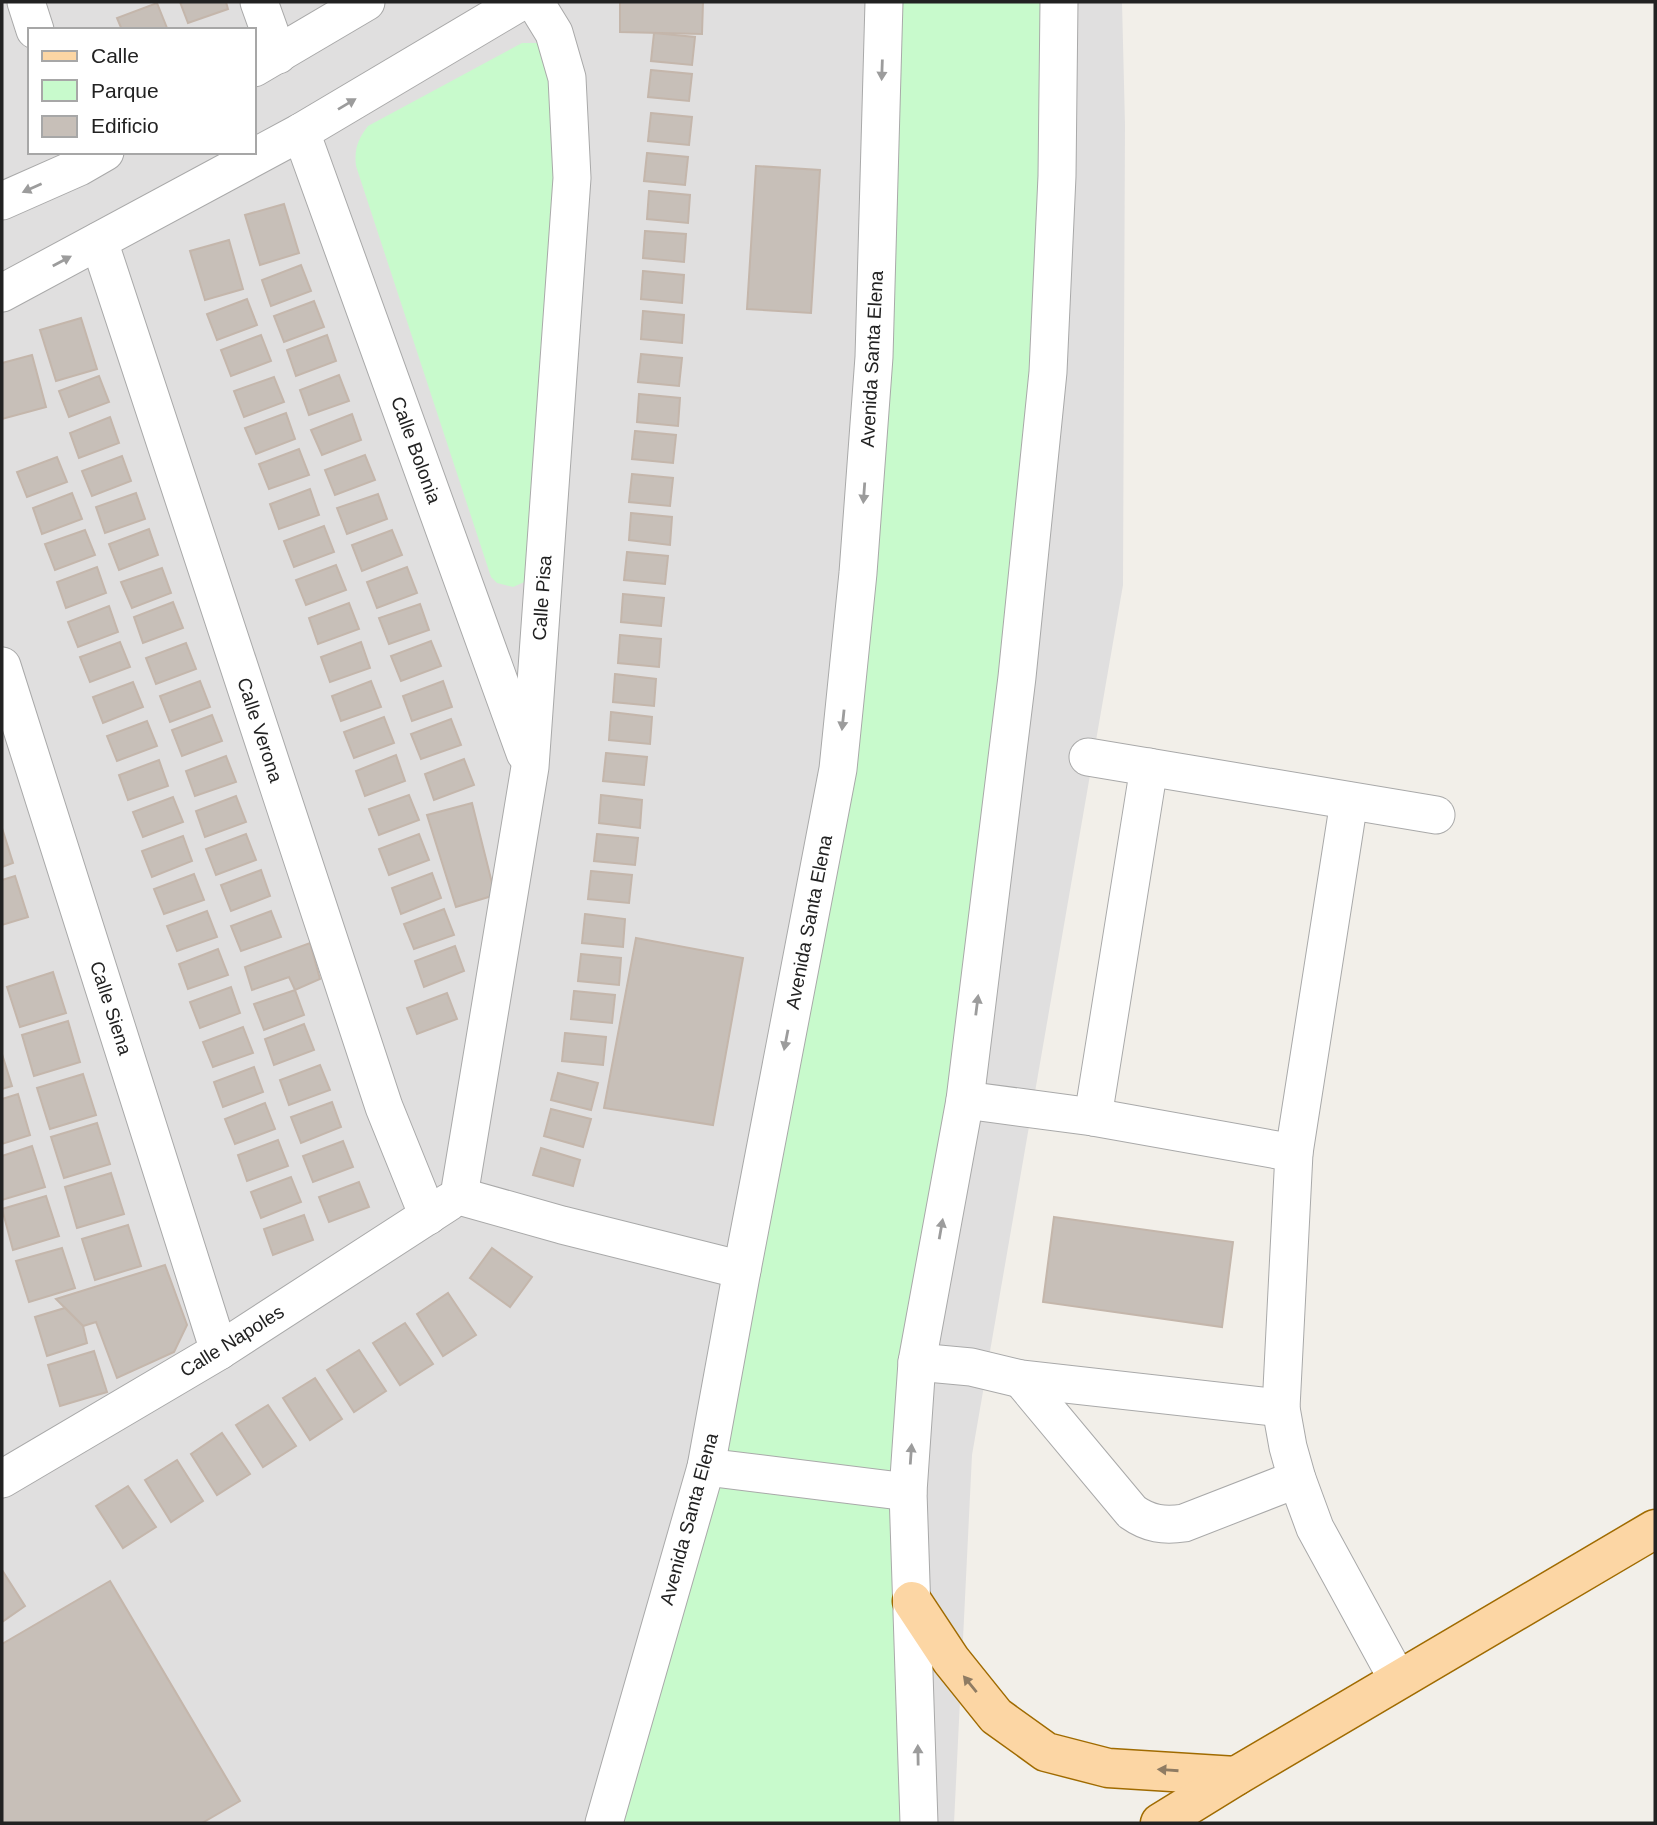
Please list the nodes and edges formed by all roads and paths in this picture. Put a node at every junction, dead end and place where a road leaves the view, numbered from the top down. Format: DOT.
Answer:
graph roads {
  1 [pos="26,2"];
  2 [pos="259,2"];
  3 [pos="366,2"];
  4 [pos="520,2"];
  5 [pos="535,2"];
  6 [pos="884,2"];
  7 [pos="1059,2"];
  8 [pos="34,28"];
  9 [pos="266,61"];
  10 [pos="301,132"];
  11 [pos="86,157"];
  12 [pos="2,201"];
  13 [pos="99,241"];
  14 [pos="2,293"];
  15 [pos="2,666"];
  16 [pos="1088,757"];
  17 [pos="1149,767"];
  18 [pos="530,768"];
  19 [pos="1349,801"];
  20 [pos="1436,815"];
  21 [pos="965,1100"];
  22 [pos="1093,1117"];
  23 [pos="1294,1153"];
  24 [pos="459,1196"];
  25 [pos="428,1216"];
  26 [pos="742,1270"];
  27 [pos="219,1351"];
  28 [pos="917,1362"];
  29 [pos="1021,1380"];
  30 [pos="1281,1408"];
  31 [pos="706,1467"];
  32 [pos="3,1473"];
  33 [pos="1297,1479"];
  34 [pos="908,1492"];
  35 [pos="1655,1529"];
  36 [pos="912,1601"];
  37 [pos="1398,1680"];
  38 [pos="1236,1776"];
  39 [pos="604,1823"];
  40 [pos="919,1823"];
  41 [pos="1160,1823"];
  1 -- 8 [label="street"];
  2 -- 9 [label="street"];
  3 -- 9 [label="street"];
  10 -- 4 [label="street, one-way"];
  5 -- 18 [label="street, Calle Pisa"];
  6 -- 26 [label="street, Avenida Santa Elena, one-way"];
  21 -- 7 [label="street, one-way"];
  10 -- 13 [label="street"];
  10 -- 18 [label="street, Calle Bolonia"];
  11 -- 12 [label="street, one-way"];
  14 -- 13 [label="street, one-way"];
  13 -- 25 [label="street, Calle Verona"];
  15 -- 27 [label="street, Calle Siena"];
  16 -- 17 [label="street"];
  17 -- 19 [label="street"];
  17 -- 22 [label="street"];
  18 -- 24 [label="street, Calle Pisa"];
  19 -- 20 [label="street"];
  19 -- 23 [label="street"];
  21 -- 22 [label="street"];
  28 -- 21 [label="street, one-way"];
  22 -- 23 [label="street"];
  23 -- 30 [label="street"];
  24 -- 25 [label="street, Calle Napoles"];
  24 -- 26 [label="street"];
  25 -- 27 [label="street, Calle Napoles"];
  26 -- 31 [label="street, Avenida Santa Elena"];
  27 -- 32 [label="street, Calle Napoles"];
  28 -- 29 [label="street"];
  34 -- 28 [label="street, one-way"];
  29 -- 30 [label="street"];
  29 -- 33 [label="street"];
  30 -- 33 [label="street"];
  31 -- 34 [label="street"];
  31 -- 39 [label="street, Avenida Santa Elena"];
  33 -- 37 [label="street"];
  34 -- 36 [label="street"];
  35 -- 37 [label="main road"];
  38 -- 36 [label="main road, one-way"];
  40 -- 36 [label="street, one-way"];
  37 -- 38 [label="main road"];
  38 -- 41 [label="main road"];
}
